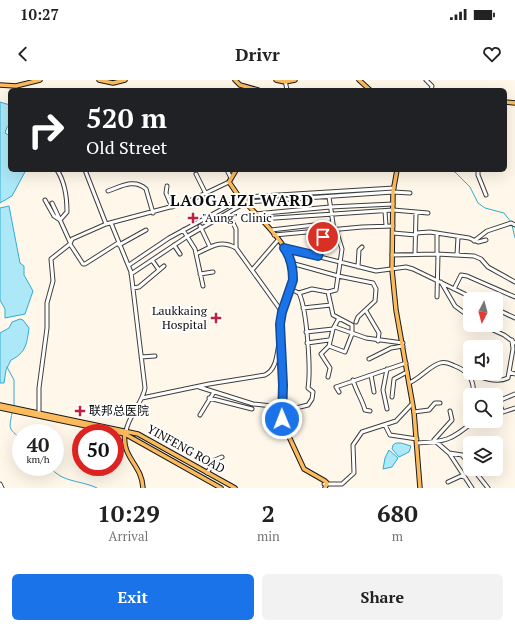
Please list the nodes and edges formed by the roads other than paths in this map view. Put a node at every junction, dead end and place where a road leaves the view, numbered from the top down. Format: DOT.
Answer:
graph roads {
  1 [pos="40,80"];
  2 [pos="99,80"];
  3 [pos="125,80"];
  4 [pos="235,80"];
  5 [pos="276,80"];
  6 [pos="295,80"];
  7 [pos="359,80"];
  8 [pos="426,80"];
  9 [pos="285,81"];
  10 [pos="0,85"];
  11 [pos="251,88"];
  12 [pos="368,88"];
  13 [pos="432,88"];
  14 [pos="58,172"];
  15 [pos="86,172"];
  16 [pos="228,172"];
  17 [pos="235,172"];
  18 [pos="397,172"];
  19 [pos="478,172"];
  20 [pos="196,174"];
  21 [pos="231,178"];
  22 [pos="229,182"];
  23 [pos="167,186"];
  24 [pos="393,190"];
  25 [pos="108,191"];
  26 [pos="329,191"];
  27 [pos="206,194"];
  28 [pos="410,194"];
  29 [pos="486,195"];
  30 [pos="330,197"];
  31 [pos="46,200"];
  32 [pos="243,201"];
  33 [pos="52,204"];
  34 [pos="393,204"];
  35 [pos="172,207"];
  36 [pos="330,207"];
  37 [pos="393,210"];
  38 [pos="386,211"];
  39 [pos="153,213"];
  40 [pos="228,213"];
  41 [pos="331,213"];
  42 [pos="416,213"];
  43 [pos="428,213"];
  44 [pos="255,214"];
  45 [pos="260,219"];
  46 [pos="60,220"];
  47 [pos="199,222"];
  48 [pos="111,223"];
  49 [pos="332,223"];
  50 [pos="106,224"];
  51 [pos="515,225"];
  52 [pos="386,226"];
  53 [pos="393,226"];
  54 [pos="201,228"];
  55 [pos="146,230"];
  56 [pos="183,230"];
  57 [pos="270,230"];
  58 [pos="335,230"];
  59 [pos="323,231"];
  60 [pos="393,233"];
  61 [pos="437,233"];
  62 [pos="416,234"];
  63 [pos="274,235"];
  64 [pos="188,236"];
  65 [pos="458,237"];
  66 [pos="278,240"];
  67 [pos="486,240"];
  68 [pos="474,241"];
  69 [pos="70,243"];
  70 [pos="118,244"];
  71 [pos="174,245"];
  72 [pos="210,247"];
  73 [pos="362,247"];
  74 [pos="236,248"];
  75 [pos="284,248"];
  76 [pos="180,254"];
  77 [pos="196,254"];
  78 [pos="415,254"];
  79 [pos="437,254"];
  80 [pos="392,255"];
  81 [pos="457,255"];
  82 [pos="318,256"];
  83 [pos="152,260"];
  84 [pos="292,263"];
  85 [pos="341,263"];
  86 [pos="129,265"];
  87 [pos="164,266"];
  88 [pos="358,267"];
  89 [pos="253,269"];
  90 [pos="159,270"];
  91 [pos="392,270"];
  92 [pos="213,272"];
  93 [pos="131,274"];
  94 [pos="200,274"];
  95 [pos="338,276"];
  96 [pos="437,280"];
  97 [pos="441,282"];
  98 [pos="515,282"];
  99 [pos="203,286"];
  100 [pos="134,288"];
  101 [pos="290,289"];
  102 [pos="454,289"];
  103 [pos="328,292"];
  104 [pos="299,293"];
  105 [pos="463,293"];
  106 [pos="437,297"];
  107 [pos="515,297"];
  108 [pos="330,305"];
  109 [pos="303,308"];
  110 [pos="366,311"];
  111 [pos="282,312"];
  112 [pos="463,312"];
  113 [pos="503,312"];
  114 [pos="339,318"];
  115 [pos="515,318"];
  116 [pos="356,322"];
  117 [pos="334,328"];
  118 [pos="281,332"];
  119 [pos="306,332"];
  120 [pos="496,332"];
  121 [pos="352,334"];
  122 [pos="329,340"];
  123 [pos="512,340"];
  124 [pos="378,341"];
  125 [pos="308,343"];
  126 [pos="515,343"];
  127 [pos="403,344"];
  128 [pos="330,346"];
  129 [pos="155,356"];
  130 [pos="141,357"];
  131 [pos="368,359"];
  132 [pos="406,363"];
  133 [pos="387,369"];
  134 [pos="463,370"];
  135 [pos="407,372"];
  136 [pos="509,372"];
  137 [pos="515,374"];
  138 [pos="371,375"];
  139 [pos="328,377"];
  140 [pos="353,380"];
  141 [pos="503,380"];
  142 [pos="409,383"];
  143 [pos="199,387"];
  144 [pos="214,392"];
  145 [pos="338,392"];
  146 [pos="374,392"];
  147 [pos="515,394"];
  148 [pos="392,397"];
  149 [pos="142,398"];
  150 [pos="209,398"];
  151 [pos="503,399"];
  152 [pos="440,403"];
  153 [pos="253,404"];
  154 [pos="412,404"];
  155 [pos="0,407"];
  156 [pos="281,407"];
  157 [pos="515,408"];
  158 [pos="292,409"];
  159 [pos="387,409"];
  160 [pos="370,411"];
  161 [pos="450,411"];
  162 [pos="414,412"];
  163 [pos="503,412"];
  164 [pos="39,414"];
  165 [pos="200,415"];
  166 [pos="385,425"];
  167 [pos="466,428"];
  168 [pos="125,432"];
  169 [pos="417,441"];
  170 [pos="435,442"];
  171 [pos="449,453"];
  172 [pos="222,456"];
  173 [pos="463,456"];
  174 [pos="207,472"];
  175 [pos="479,476"];
  176 [pos="464,477"];
  177 [pos="448,482"];
  178 [pos="0,484"];
  179 [pos="325,485"];
  180 [pos="2,488"];
  181 [pos="143,488"];
  182 [pos="221,488"];
  183 [pos="235,488"];
  184 [pos="420,488"];
  185 [pos="472,488"];
  186 [pos="488,488"];
  1 -- 10 [label="main road"];
  2 -- 3 [label="main road"];
  4 -- 11 [label="main road"];
  5 -- 9 [label="main road"];
  6 -- 9 [label="main road"];
  7 -- 12 [label="main road"];
  8 -- 13 [label="street"];
  14 -- 46 [label="street"];
  15 -- 50 [label="street"];
  16 -- 21 [label="street"];
  17 -- 21 [label="main road"];
  18 -- 24 [label="main road"];
  19 -- 29 [label="street"];
  20 -- 27 [label="street"];
  21 -- 22 [label="main road"];
  22 -- 27 [label="street"];
  22 -- 32 [label="main road"];
  23 -- 35 [label="street"];
  24 -- 26 [label="street"];
  24 -- 28 [label="street"];
  24 -- 30 [label="street"];
  24 -- 34 [label="main road"];
  25 -- 39 [label="street"];
  26 -- 30 [label="street"];
  26 -- 32 [label="street"];
  27 -- 35 [label="street"];
  30 -- 32 [label="street"];
  30 -- 36 [label="street"];
  31 -- 46 [label="street"];
  32 -- 40 [label="street"];
  32 -- 44 [label="main road"];
  32 -- 47 [label="street"];
  33 -- 46 [label="street"];
  34 -- 36 [label="street"];
  34 -- 37 [label="main road"];
  35 -- 39 [label="street"];
  36 -- 41 [label="street"];
  36 -- 44 [label="street"];
  37 -- 38 [label="street"];
  37 -- 42 [label="street"];
  37 -- 53 [label="main road"];
  38 -- 41 [label="street"];
  38 -- 52 [label="street"];
  39 -- 48 [label="street"];
  40 -- 54 [label="street"];
  40 -- 74 [label="street"];
  41 -- 45 [label="street"];
  41 -- 49 [label="street"];
  42 -- 43 [label="street"];
  42 -- 62 [label="street"];
  44 -- 45 [label="main road"];
  45 -- 57 [label="main road"];
  46 -- 69 [label="street"];
  47 -- 54 [label="street"];
  47 -- 56 [label="street"];
  48 -- 50 [label="street"];
  48 -- 70 [label="street"];
  49 -- 57 [label="street"];
  49 -- 58 [label="street"];
  50 -- 69 [label="street"];
  51 -- 68 [label="street"];
  52 -- 53 [label="street"];
  52 -- 58 [label="street"];
  53 -- 60 [label="main road"];
  54 -- 64 [label="street"];
  54 -- 72 [label="street"];
  55 -- 70 [label="street"];
  56 -- 64 [label="street"];
  56 -- 86 [label="street"];
  57 -- 63 [label="main road"];
  58 -- 59 [label="street"];
  58 -- 85 [label="street"];
  59 -- 63 [label="street"];
  59 -- 82 [label="street"];
  60 -- 62 [label="street"];
  60 -- 80 [label="main road"];
  61 -- 62 [label="street"];
  61 -- 65 [label="street"];
  61 -- 79 [label="street"];
  62 -- 78 [label="street"];
  63 -- 66 [label="main road"];
  64 -- 71 [label="street"];
  64 -- 77 [label="street"];
  65 -- 68 [label="street"];
  65 -- 81 [label="street"];
  66 -- 75 [label="main road"];
  66 -- 89 [label="street"];
  67 -- 68 [label="street"];
  69 -- 70 [label="street"];
  69 -- 164 [label="street"];
  70 -- 86 [label="street"];
  71 -- 76 [label="street"];
  71 -- 83 [label="street"];
  72 -- 74 [label="street"];
  72 -- 77 [label="street"];
  73 -- 88 [label="street"];
  74 -- 89 [label="street"];
  75 -- 82 [label="street"];
  75 -- 84 [label="main road"];
  77 -- 94 [label="street"];
  78 -- 79 [label="street"];
  78 -- 80 [label="street"];
  79 -- 81 [label="street"];
  79 -- 96 [label="street"];
  80 -- 91 [label="main road"];
  81 -- 98 [label="street"];
  82 -- 85 [label="street"];
  83 -- 90 [label="street"];
  83 -- 93 [label="street"];
  84 -- 95 [label="street"];
  84 -- 101 [label="main road"];
  85 -- 88 [label="street"];
  85 -- 95 [label="street"];
  86 -- 93 [label="street"];
  87 -- 90 [label="street"];
  88 -- 91 [label="street"];
  89 -- 111 [label="street"];
  90 -- 100 [label="street"];
  91 -- 96 [label="street"];
  91 -- 127 [label="main road"];
  92 -- 94 [label="street"];
  93 -- 100 [label="street"];
  94 -- 99 [label="street"];
  95 -- 103 [label="street"];
  95 -- 110 [label="street"];
  96 -- 97 [label="street"];
  96 -- 106 [label="street"];
  97 -- 102 [label="street"];
  97 -- 112 [label="street"];
  100 -- 130 [label="street"];
  101 -- 104 [label="street"];
  101 -- 111 [label="main road"];
  102 -- 105 [label="street"];
  102 -- 107 [label="street"];
  103 -- 104 [label="street"];
  103 -- 108 [label="street"];
  104 -- 109 [label="street"];
  108 -- 109 [label="street"];
  108 -- 114 [label="street"];
  109 -- 119 [label="street"];
  110 -- 116 [label="street"];
  110 -- 124 [label="street"];
  111 -- 118 [label="main road"];
  113 -- 115 [label="street"];
  114 -- 117 [label="street"];
  114 -- 121 [label="street"];
  117 -- 119 [label="street"];
  117 -- 121 [label="street"];
  117 -- 122 [label="street"];
  118 -- 143 [label="street"];
  118 -- 156 [label="main road"];
  119 -- 125 [label="street"];
  120 -- 123 [label="street"];
  121 -- 124 [label="street"];
  121 -- 128 [label="street"];
  122 -- 125 [label="street"];
  122 -- 128 [label="street"];
  123 -- 126 [label="street"];
  123 -- 136 [label="street"];
  124 -- 127 [label="street"];
  125 -- 158 [label="street"];
  127 -- 131 [label="street"];
  127 -- 132 [label="main road"];
  128 -- 139 [label="street"];
  129 -- 130 [label="street"];
  130 -- 149 [label="street"];
  132 -- 133 [label="street"];
  132 -- 135 [label="main road"];
  133 -- 138 [label="street"];
  133 -- 159 [label="street"];
  134 -- 142 [label="street"];
  135 -- 142 [label="main road"];
  135 -- 148 [label="street"];
  136 -- 137 [label="street"];
  136 -- 141 [label="street"];
  138 -- 140 [label="street"];
  138 -- 146 [label="street"];
  140 -- 145 [label="street"];
  140 -- 160 [label="street"];
  142 -- 154 [label="main road"];
  143 -- 144 [label="street"];
  143 -- 149 [label="street"];
  144 -- 150 [label="street"];
  144 -- 153 [label="street"];
  147 -- 151 [label="street"];
  149 -- 168 [label="street"];
  150 -- 153 [label="street"];
  150 -- 165 [label="street"];
  152 -- 162 [label="street"];
  153 -- 156 [label="street"];
  154 -- 162 [label="main road"];
  154 -- 166 [label="street"];
  155 -- 164 [label="main road"];
  156 -- 179 [label="main road"];
  157 -- 163 [label="street"];
  161 -- 170 [label="street"];
  162 -- 169 [label="main road"];
  164 -- 168 [label="main road"];
  166 -- 169 [label="street"];
  166 -- 179 [label="street"];
  167 -- 170 [label="street"];
  168 -- 174 [label="main road, YINFENG ROAD"];
  168 -- 181 [label="main road"];
  168 -- 182 [label="main road, YINFENG ROAD"];
  169 -- 170 [label="street"];
  169 -- 184 [label="main road"];
  170 -- 171 [label="street"];
  171 -- 173 [label="street"];
  171 -- 176 [label="street"];
  172 -- 174 [label="street"];
  174 -- 183 [label="main road, YINFENG ROAD"];
  175 -- 186 [label="street"];
  176 -- 177 [label="street"];
  176 -- 185 [label="street"];
  178 -- 180 [label="street"];
}
